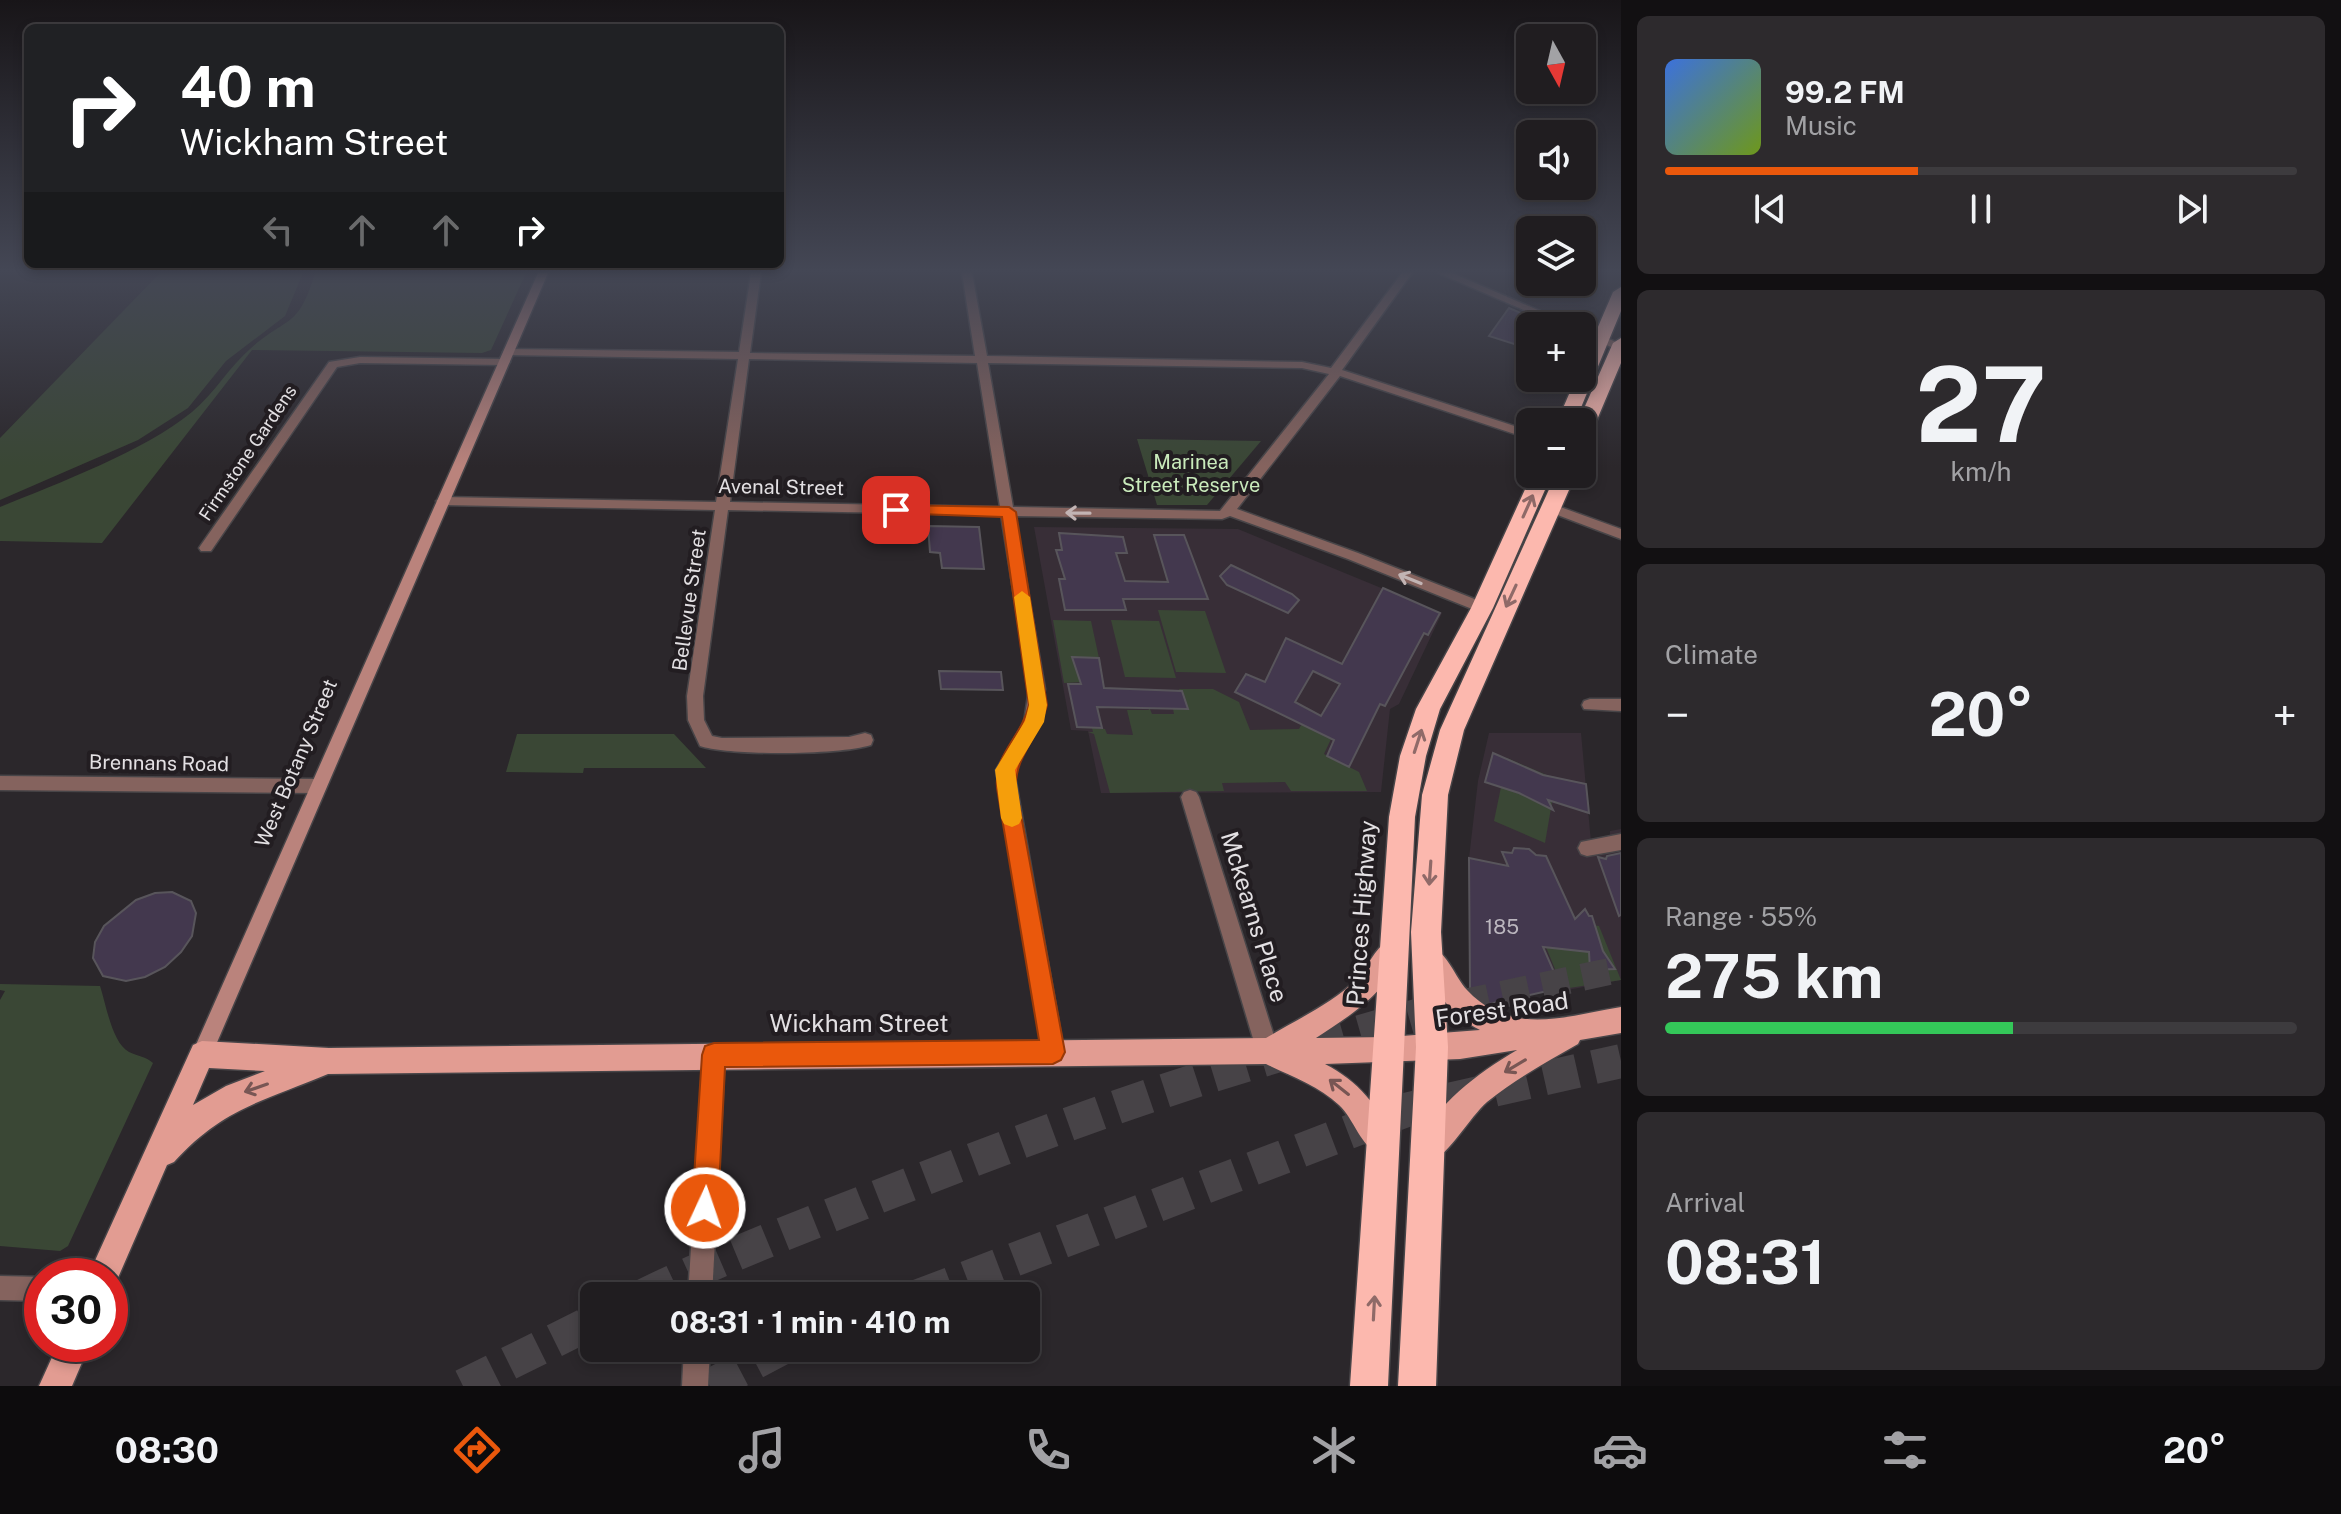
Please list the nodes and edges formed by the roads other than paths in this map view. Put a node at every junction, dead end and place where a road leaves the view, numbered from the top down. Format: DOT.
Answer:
graph roads {
  1 [pos="515,338"];
  2 [pos="747,338"];
  3 [pos="978,338"];
  4 [pos="1360,338"];
  5 [pos="1599,338"];
  6 [pos="1602,339"];
  7 [pos="1619,352"];
  8 [pos="745,355"];
  9 [pos="506,357"];
  10 [pos="982,360"];
  11 [pos="1336,371"];
  12 [pos="1572,408"];
  13 [pos="1596,409"];
  14 [pos="1516,430"];
  15 [pos="1536,488"];
  16 [pos="1560,488"];
  17 [pos="443,501"];
  18 [pos="722,506"];
  19 [pos="1552,508"];
  20 [pos="1229,511"];
  21 [pos="1009,512"];
  22 [pos="1621,534"];
  23 [pos="206,548"];
  24 [pos="1482,608"];
  25 [pos="1590,705"];
  26 [pos="1621,705"];
  27 [pos="865,740"];
  28 [pos="0,783"];
  29 [pos="318,786"];
  30 [pos="1190,797"];
  31 [pos="1621,842"];
  32 [pos="1587,848"];
  33 [pos="1426,948"];
  34 [pos="1393,950"];
  35 [pos="1621,1020"];
  36 [pos="1583,1027"];
  37 [pos="1535,1036"];
  38 [pos="1432,1047"];
  39 [pos="1389,1050"];
  40 [pos="1053,1052"];
  41 [pos="1268,1052"];
  42 [pos="202,1054"];
  43 [pos="714,1055"];
  44 [pos="329,1061"];
  45 [pos="1383,1149"];
  46 [pos="1425,1158"];
  47 [pos="147,1175"];
  48 [pos="111,1258"];
  49 [pos="701,1282"];
  50 [pos="0,1288"];
  51 [pos="24,1289"];
  52 [pos="66,1362"];
  53 [pos="696,1362"];
  54 [pos="55,1386"];
  55 [pos="695,1386"];
  56 [pos="1369,1386"];
  57 [pos="1417,1386"];
  1 -- 9 [label="main road, West Botany Street"];
  2 -- 8 [label="street, Bellevue Street"];
  3 -- 10 [label="street"];
  4 -- 11 [label="street"];
  5 -- 6 [label="street"];
  6 -- 7 [label="street"];
  6 -- 12 [label="highway"];
  7 -- 13 [label="highway"];
  8 -- 9 [label="street"];
  8 -- 10 [label="street"];
  8 -- 18 [label="street, Bellevue Street"];
  9 -- 17 [label="main road, West Botany Street"];
  9 -- 23 [label="street, Firmstone Gardens"];
  10 -- 11 [label="street"];
  10 -- 21 [label="street"];
  11 -- 14 [label="street"];
  11 -- 20 [label="street"];
  24 -- 15 [label="highway, Princes Highway, one-way"];
  16 -- 19 [label="highway"];
  17 -- 18 [label="street, Avenal Street"];
  17 -- 29 [label="main road, West Botany Street"];
  18 -- 21 [label="street, Avenal Street"];
  18 -- 27 [label="street, Bellevue Street"];
  19 -- 22 [label="street"];
  19 -- 33 [label="highway, one-way"];
  20 -- 21 [label="street, Avenal Street, one-way"];
  24 -- 20 [label="street, Avenal Street, one-way"];
  21 -- 40 [label="street"];
  34 -- 24 [label="highway, Princes Highway, one-way"];
  25 -- 26 [label="street"];
  28 -- 29 [label="street, Brennans Road"];
  29 -- 42 [label="main road, West Botany Street"];
  30 -- 41 [label="street, Mckearns Place"];
  31 -- 32 [label="street"];
  33 -- 37 [label="main road"];
  33 -- 38 [label="highway"];
  34 -- 39 [label="highway, Princes Highway"];
  34 -- 41 [label="main road"];
  35 -- 36 [label="main road, Forest Road"];
  36 -- 37 [label="main road, Forest Road"];
  36 -- 46 [label="main road, one-way"];
  37 -- 38 [label="main road, Forest Road"];
  38 -- 39 [label="main road, Forest Road"];
  38 -- 46 [label="highway"];
  39 -- 41 [label="main road, Wickham Street"];
  39 -- 45 [label="highway, Princes Highway"];
  40 -- 41 [label="main road, Wickham Street"];
  40 -- 43 [label="main road, Wickham Street"];
  45 -- 41 [label="main road, one-way"];
  42 -- 44 [label="main road, Wickham Street"];
  42 -- 47 [label="main road, West Botany Street"];
  43 -- 44 [label="main road, Wickham Street"];
  43 -- 49 [label="street"];
  44 -- 47 [label="main road, Wickham Street, one-way"];
  56 -- 45 [label="highway, Princes Highway, one-way"];
  46 -- 57 [label="highway"];
  47 -- 48 [label="main road, West Botany Street"];
  50 -- 51 [label="street"];
  52 -- 54 [label="main road"];
  53 -- 55 [label="street"];
}
